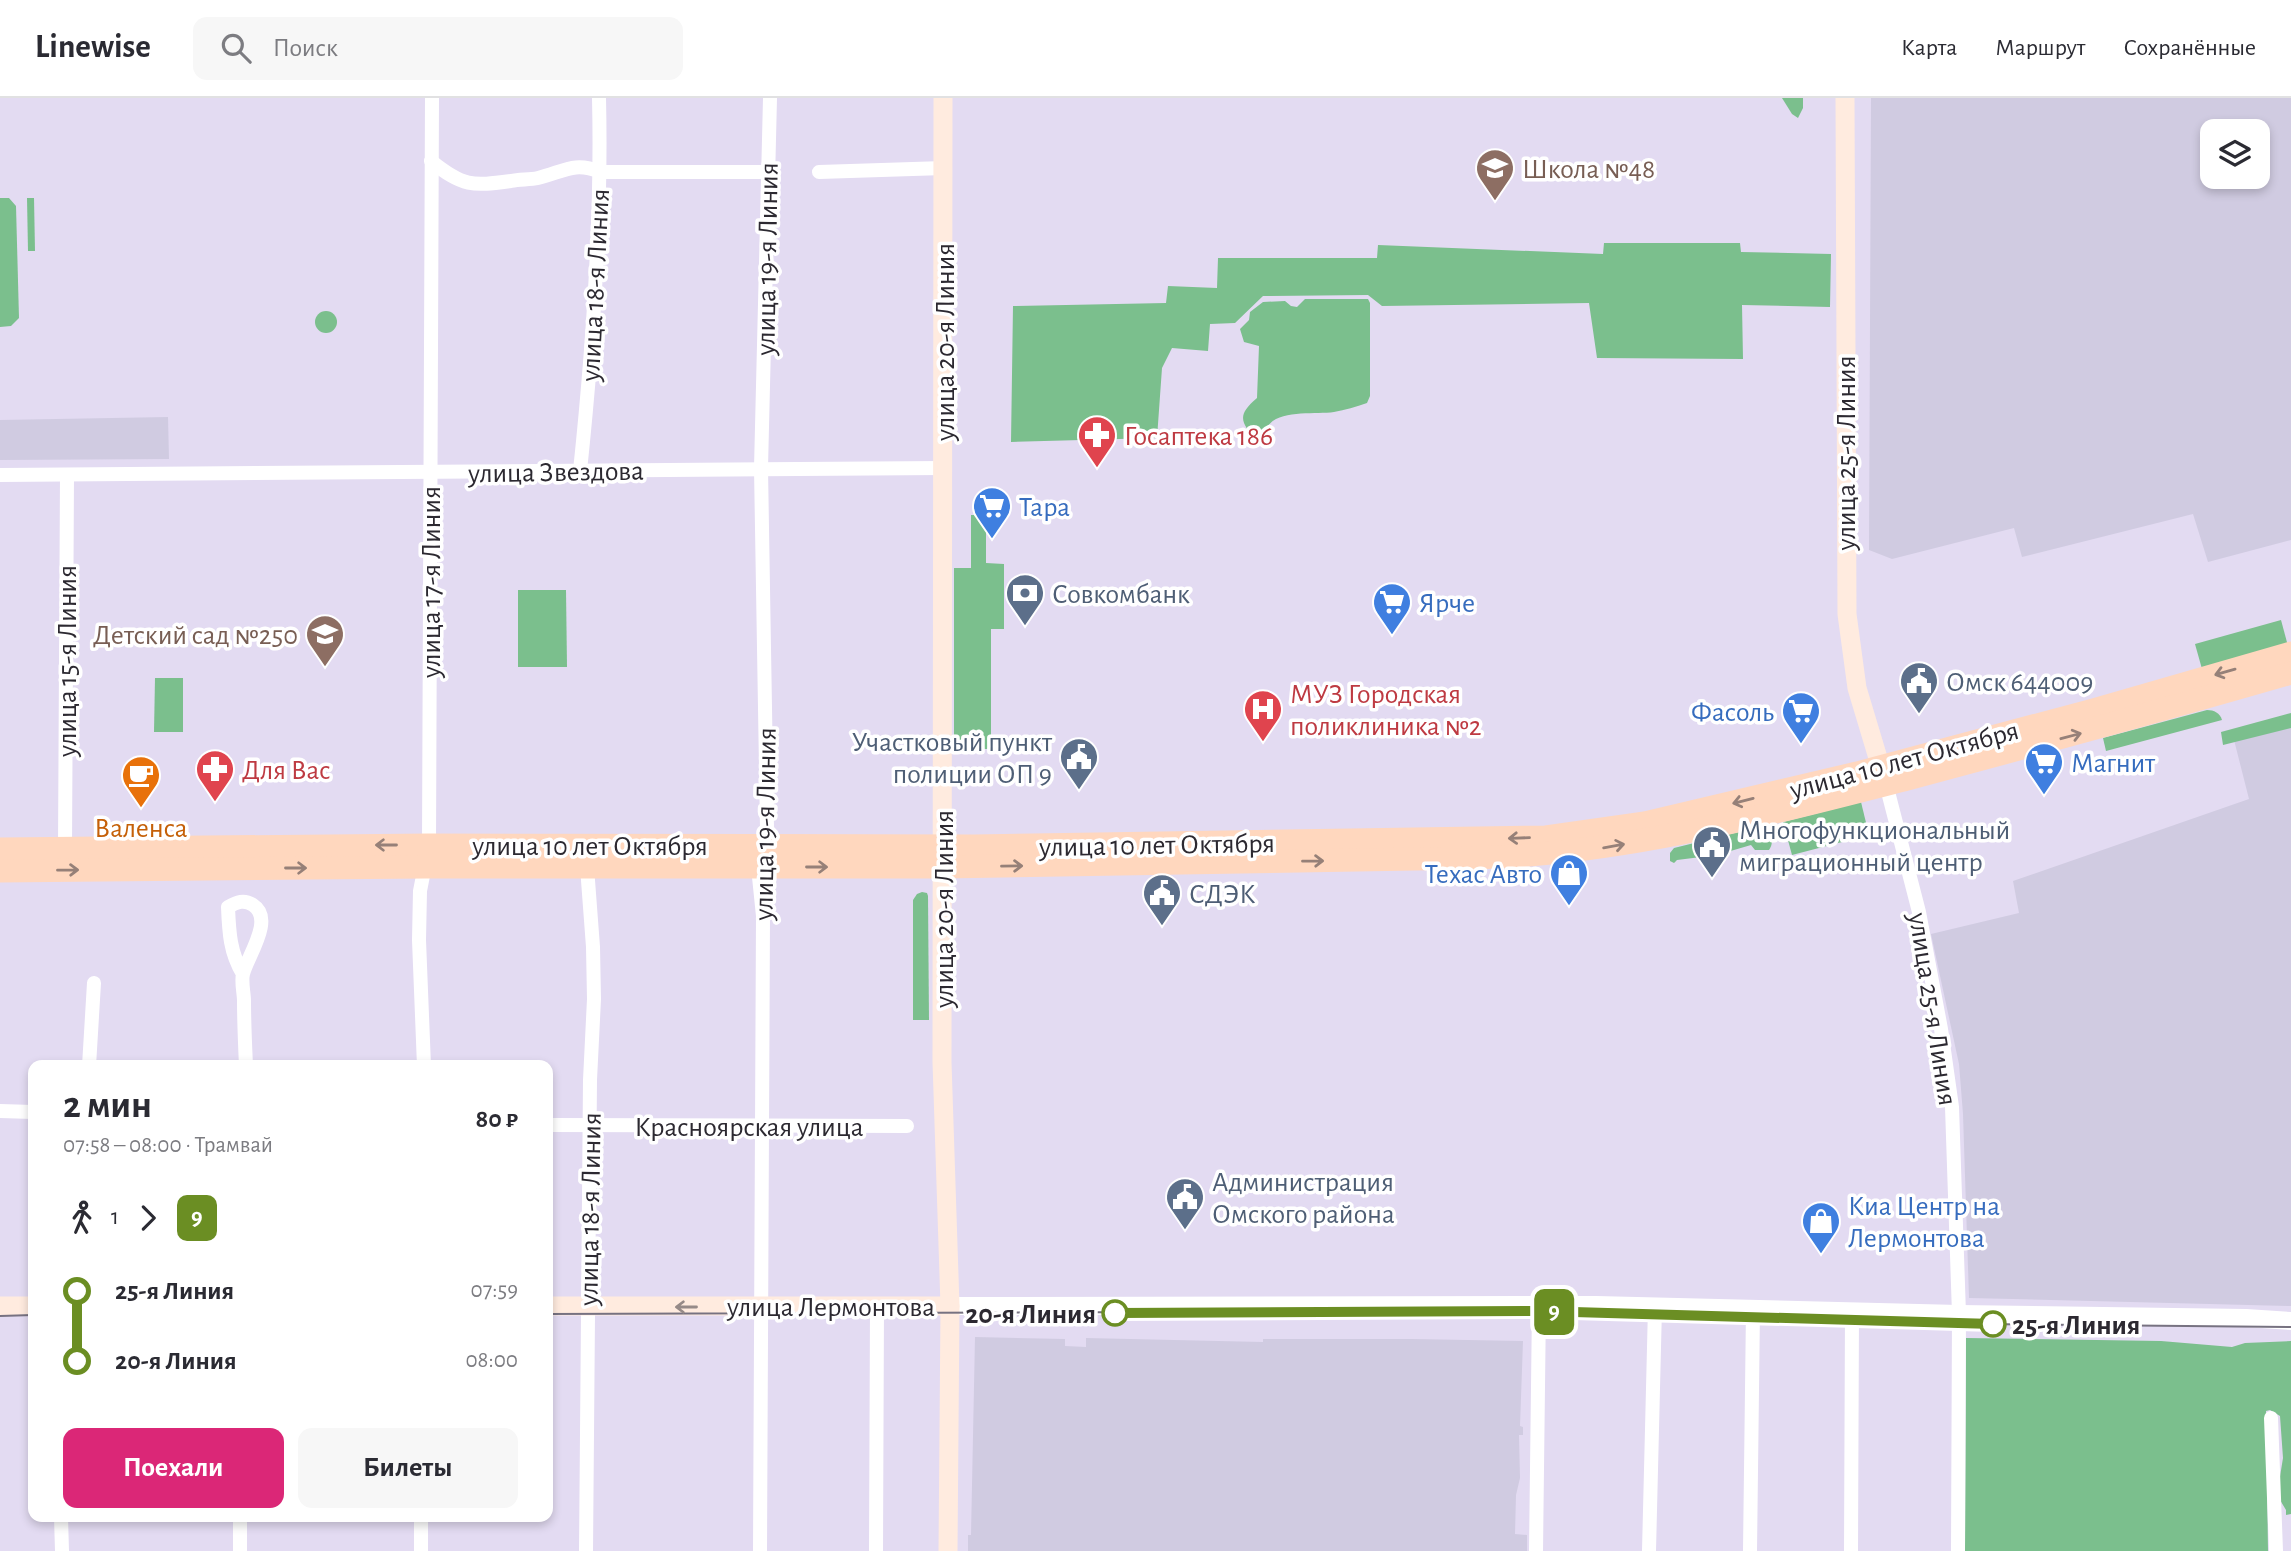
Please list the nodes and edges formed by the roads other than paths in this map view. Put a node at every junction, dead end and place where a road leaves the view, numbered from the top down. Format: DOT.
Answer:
graph roads {
  1 [pos="432,98"];
  2 [pos="599,98"];
  3 [pos="770,98"];
  4 [pos="943,98"];
  5 [pos="1845,98"];
  6 [pos="431,161"];
  7 [pos="944,167"];
  8 [pos="600,172"];
  9 [pos="768,172"];
  10 [pos="819,172"];
  11 [pos="944,467"];
  12 [pos="761,468"];
  13 [pos="580,471"];
  14 [pos="431,473"];
  15 [pos="0,475"];
  16 [pos="67,475"];
  17 [pos="2291,653"];
  18 [pos="2291,673"];
  19 [pos="1883,776"];
  20 [pos="65,848"];
  21 [pos="0,849"];
  22 [pos="427,856"];
  23 [pos="759,856"];
  24 [pos="944,857"];
  25 [pos="587,867"];
  26 [pos="0,871"];
  27 [pos="243,974"];
  28 [pos="94,983"];
  29 [pos="89,1060"];
  30 [pos="246,1060"];
  31 [pos="424,1060"];
  32 [pos="0,1111"];
  33 [pos="28,1112"];
  34 [pos="553,1125"];
  35 [pos="590,1126"];
  36 [pos="907,1126"];
  37 [pos="762,1127"];
  38 [pos="1539,1305"];
  39 [pos="0,1306"];
  40 [pos="28,1306"];
  41 [pos="553,1306"];
  42 [pos="588,1306"];
  43 [pos="877,1306"];
  44 [pos="950,1306"];
  45 [pos="760,1307"];
  46 [pos="1655,1307"];
  47 [pos="1753,1309"];
  48 [pos="1852,1312"];
  49 [pos="1959,1314"];
  50 [pos="2291,1321"];
  51 [pos="2271,1418"];
  52 [pos="61,1522"];
  53 [pos="240,1522"];
  54 [pos="421,1522"];
  55 [pos="62,1551"];
  56 [pos="240,1551"];
  57 [pos="421,1551"];
  58 [pos="586,1551"];
  59 [pos="760,1551"];
  60 [pos="876,1551"];
  61 [pos="948,1551"];
  62 [pos="1536,1551"];
  63 [pos="1649,1551"];
  64 [pos="1750,1551"];
  65 [pos="1851,1551"];
  66 [pos="1958,1551"];
  67 [pos="2276,1551"];
  1 -- 6 [label="street, улица 17-я Линия"];
  2 -- 8 [label="street, улица 18-я Линия"];
  3 -- 9 [label="street, улица 19-я Линия"];
  4 -- 7 [label="main road, улица 20-я Линия"];
  5 -- 19 [label="main road, улица 25-я Линия"];
  6 -- 8 [label="street"];
  6 -- 14 [label="street, улица 17-я Линия"];
  7 -- 10 [label="street"];
  7 -- 11 [label="main road, улица 20-я Линия"];
  8 -- 9 [label="street"];
  8 -- 13 [label="street, улица 18-я Линия"];
  9 -- 12 [label="street, улица 19-я Линия"];
  11 -- 12 [label="street, улица Звездова"];
  11 -- 24 [label="main road, улица 20-я Линия"];
  12 -- 13 [label="street, улица Звездова"];
  12 -- 23 [label="street, улица 19-я Линия"];
  13 -- 14 [label="street, улица Звездова"];
  14 -- 16 [label="street, улица Звездова"];
  14 -- 22 [label="street, улица 17-я Линия"];
  15 -- 16 [label="street, улица Звездова"];
  16 -- 20 [label="street, улица 15-я Линия"];
  17 -- 19 [label="main road, улица 10 лет Октября, one-way"];
  19 -- 18 [label="main road, улица 10 лет Октября, one-way"];
  19 -- 24 [label="main road, улица 10 лет Октября"];
  19 -- 49 [label="street, улица 25-я Линия"];
  20 -- 21 [label="main road, улица 10 лет Октября"];
  22 -- 20 [label="main road, улица 10 лет Октября, one-way"];
  22 -- 23 [label="main road, улица 10 лет Октября"];
  22 -- 25 [label="main road, улица 10 лет Октября"];
  26 -- 22 [label="main road, улица 10 лет Октября, one-way"];
  22 -- 31 [label="street, улица 17-я Линия"];
  23 -- 24 [label="main road, улица 10 лет Октября"];
  23 -- 25 [label="main road, улица 10 лет Октября"];
  23 -- 37 [label="street, улица 19-я Линия"];
  24 -- 44 [label="main road, улица 20-я Линия"];
  25 -- 35 [label="street, улица 18-я Линия"];
  27 -- 30 [label="street"];
  28 -- 29 [label="street"];
  32 -- 33 [label="street"];
  34 -- 35 [label="street, Красноярская улица"];
  35 -- 37 [label="street, Красноярская улица"];
  35 -- 42 [label="street, улица 18-я Линия"];
  36 -- 37 [label="street, Красноярская улица"];
  37 -- 45 [label="street, улица 19-я Линия"];
  38 -- 44 [label="street, улица Лермонтова"];
  38 -- 46 [label="street, улица Лермонтова"];
  38 -- 62 [label="street"];
  39 -- 40 [label="main road"];
  41 -- 42 [label="main road, улица Лермонтова"];
  45 -- 42 [label="main road, улица Лермонтова, one-way"];
  42 -- 58 [label="street, улица 18-я Линия"];
  43 -- 44 [label="main road, улица Лермонтова"];
  43 -- 45 [label="main road, улица Лермонтова"];
  43 -- 60 [label="street"];
  44 -- 61 [label="main road, улица 20-я Линия"];
  45 -- 59 [label="street, улица 19-я Линия"];
  46 -- 47 [label="street, улица Лермонтова"];
  46 -- 63 [label="street"];
  47 -- 48 [label="street, улица Лермонтова"];
  47 -- 64 [label="street"];
  48 -- 49 [label="street, улица Лермонтова"];
  48 -- 65 [label="street"];
  49 -- 50 [label="street, улица Лермонтова"];
  49 -- 66 [label="street, улица 25-я Линия"];
  51 -- 67 [label="street"];
  52 -- 55 [label="street"];
  53 -- 56 [label="street"];
  54 -- 57 [label="street"];
}
